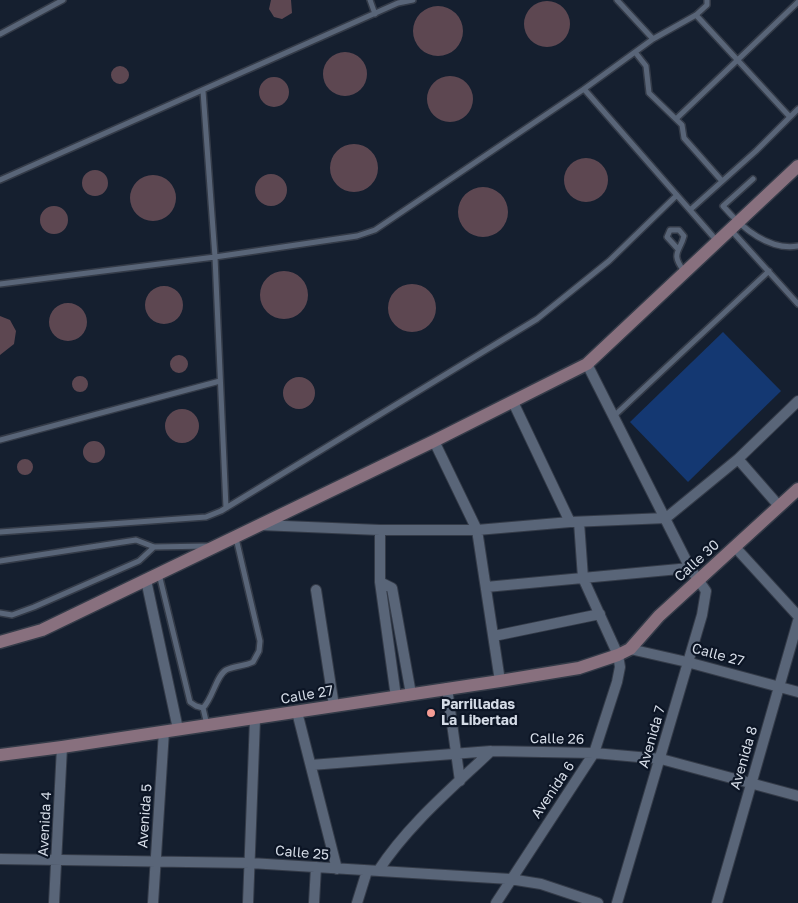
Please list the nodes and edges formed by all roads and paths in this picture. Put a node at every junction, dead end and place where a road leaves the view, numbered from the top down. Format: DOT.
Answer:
graph roads {
  1 [pos="63,0"];
  2 [pos="370,0"];
  3 [pos="413,0"];
  4 [pos="617,0"];
  5 [pos="707,0"];
  6 [pos="798,2"];
  7 [pos="375,14"];
  8 [pos="696,14"];
  9 [pos="0,34"];
  10 [pos="653,39"];
  11 [pos="635,52"];
  12 [pos="737,59"];
  13 [pos="584,89"];
  14 [pos="203,91"];
  15 [pos="798,109"];
  16 [pos="790,116"];
  17 [pos="676,119"];
  18 [pos="798,166"];
  19 [pos="753,179"];
  20 [pos="0,180"];
  21 [pos="722,181"];
  22 [pos="677,195"];
  23 [pos="690,210"];
  24 [pos="735,226"];
  25 [pos="718,242"];
  26 [pos="798,246"];
  27 [pos="677,248"];
  28 [pos="215,257"];
  29 [pos="684,271"];
  30 [pos="769,272"];
  31 [pos="0,284"];
  32 [pos="798,304"];
  33 [pos="587,364"];
  34 [pos="220,381"];
  35 [pos="798,401"];
  36 [pos="513,402"];
  37 [pos="614,416"];
  38 [pos="0,440"];
  39 [pos="434,441"];
  40 [pos="738,459"];
  41 [pos="798,489"];
  42 [pos="779,506"];
  43 [pos="226,508"];
  44 [pos="666,518"];
  45 [pos="574,522"];
  46 [pos="256,525"];
  47 [pos="380,530"];
  48 [pos="477,530"];
  49 [pos="0,532"];
  50 [pos="236,537"];
  51 [pos="214,546"];
  52 [pos="735,546"];
  53 [pos="154,547"];
  54 [pos="0,561"];
  55 [pos="690,568"];
  56 [pos="159,574"];
  57 [pos="583,578"];
  58 [pos="146,580"];
  59 [pos="698,580"];
  60 [pos="380,582"];
  61 [pos="486,587"];
  62 [pos="316,590"];
  63 [pos="0,613"];
  64 [pos="600,614"];
  65 [pos="798,616"];
  66 [pos="798,621"];
  67 [pos="494,636"];
  68 [pos="0,642"];
  69 [pos="630,649"];
  70 [pos="618,656"];
  71 [pos="687,662"];
  72 [pos="500,681"];
  73 [pos="778,687"];
  74 [pos="447,688"];
  75 [pos="798,692"];
  76 [pos="411,694"];
  77 [pos="396,696"];
  78 [pos="334,706"];
  79 [pos="203,708"];
  80 [pos="297,712"];
  81 [pos="255,719"];
  82 [pos="207,725"];
  83 [pos="178,729"];
  84 [pos="164,731"];
  85 [pos="62,747"];
  86 [pos="491,751"];
  87 [pos="594,753"];
  88 [pos="0,755"];
  89 [pos="456,756"];
  90 [pos="661,759"];
  91 [pos="311,765"];
  92 [pos="460,781"];
  93 [pos="751,784"];
  94 [pos="798,796"];
  95 [pos="0,859"];
  96 [pos="57,861"];
  97 [pos="156,861"];
  98 [pos="250,863"];
  99 [pos="316,867"];
  100 [pos="337,869"];
  101 [pos="373,871"];
  102 [pos="510,879"];
  103 [pos="54,903"];
  104 [pos="153,903"];
  105 [pos="248,903"];
  106 [pos="314,903"];
  107 [pos="357,903"];
  108 [pos="496,903"];
  109 [pos="598,903"];
  110 [pos="617,903"];
  111 [pos="717,903"];
  1 -- 9 [label="lane"];
  2 -- 7 [label="lane"];
  3 -- 7 [label="lane"];
  4 -- 10 [label="lane"];
  5 -- 8 [label="lane"];
  6 -- 12 [label="lane"];
  7 -- 14 [label="lane"];
  8 -- 10 [label="lane"];
  8 -- 12 [label="lane"];
  10 -- 11 [label="lane"];
  11 -- 13 [label="lane"];
  11 -- 17 [label="lane"];
  12 -- 16 [label="lane"];
  12 -- 17 [label="lane"];
  13 -- 22 [label="lane"];
  13 -- 28 [label="lane"];
  14 -- 20 [label="lane"];
  14 -- 28 [label="lane"];
  15 -- 16 [label="lane"];
  16 -- 21 [label="lane"];
  17 -- 21 [label="lane"];
  18 -- 24 [label="main road"];
  19 -- 24 [label="lane"];
  21 -- 23 [label="lane"];
  22 -- 23 [label="lane"];
  22 -- 43 [label="lane"];
  23 -- 25 [label="lane"];
  24 -- 25 [label="main road"];
  24 -- 26 [label="lane"];
  24 -- 30 [label="lane"];
  25 -- 29 [label="main road"];
  27 -- 29 [label="lane"];
  28 -- 31 [label="lane"];
  28 -- 34 [label="lane"];
  29 -- 33 [label="main road"];
  30 -- 32 [label="lane"];
  30 -- 37 [label="lane"];
  33 -- 36 [label="main road"];
  33 -- 37 [label="street, Avenida 7"];
  34 -- 38 [label="lane"];
  34 -- 43 [label="lane"];
  35 -- 40 [label="street"];
  36 -- 39 [label="main road"];
  36 -- 45 [label="street"];
  37 -- 44 [label="street, Avenida 7"];
  39 -- 46 [label="main road"];
  39 -- 48 [label="street"];
  40 -- 42 [label="street"];
  40 -- 44 [label="street"];
  41 -- 42 [label="main road, Calle 30"];
  42 -- 52 [label="main road, Calle 30"];
  43 -- 49 [label="lane"];
  44 -- 45 [label="street"];
  44 -- 55 [label="street, Avenida 7"];
  45 -- 48 [label="street"];
  45 -- 57 [label="street"];
  46 -- 47 [label="street"];
  46 -- 50 [label="main road"];
  47 -- 48 [label="street"];
  47 -- 60 [label="street"];
  48 -- 61 [label="street"];
  50 -- 51 [label="main road"];
  50 -- 79 [label="lane"];
  51 -- 53 [label="lane"];
  51 -- 56 [label="main road"];
  52 -- 59 [label="main road, Calle 30"];
  52 -- 65 [label="street"];
  53 -- 54 [label="lane"];
  53 -- 63 [label="lane"];
  55 -- 57 [label="street"];
  55 -- 59 [label="street, Avenida 7"];
  56 -- 58 [label="main road"];
  56 -- 79 [label="lane"];
  57 -- 61 [label="street"];
  57 -- 64 [label="street"];
  58 -- 68 [label="main road"];
  58 -- 83 [label="street"];
  59 -- 69 [label="main road, Calle 30"];
  59 -- 71 [label="street, Avenida 7"];
  60 -- 76 [label="street"];
  60 -- 77 [label="street"];
  61 -- 67 [label="street"];
  62 -- 78 [label="street"];
  64 -- 67 [label="street"];
  64 -- 70 [label="street"];
  66 -- 73 [label="street, Avenida 8"];
  67 -- 72 [label="street"];
  69 -- 70 [label="main road, Calle 30"];
  69 -- 71 [label="street, Calle 27"];
  70 -- 72 [label="main road, Calle 27"];
  70 -- 87 [label="street, Avenida 6"];
  71 -- 73 [label="street, Calle 27"];
  71 -- 90 [label="street, Avenida 7"];
  72 -- 74 [label="main road, Calle 27"];
  73 -- 75 [label="street, Calle 27"];
  73 -- 93 [label="street, Avenida 8"];
  74 -- 76 [label="main road, Calle 27"];
  74 -- 89 [label="street"];
  76 -- 77 [label="main road, Calle 27"];
  77 -- 78 [label="main road, Calle 27"];
  78 -- 80 [label="main road, Calle 27"];
  79 -- 82 [label="lane"];
  80 -- 81 [label="main road, Calle 27"];
  80 -- 91 [label="street"];
  81 -- 82 [label="main road, Calle 27"];
  81 -- 98 [label="street"];
  82 -- 83 [label="main road, Calle 27"];
  83 -- 84 [label="main road, Calle 27"];
  84 -- 85 [label="main road, Calle 27"];
  84 -- 97 [label="street, Avenida 5"];
  85 -- 88 [label="main road, Calle 27"];
  85 -- 96 [label="street, Avenida 4"];
  86 -- 87 [label="street, Calle 26"];
  86 -- 89 [label="street, Calle 26"];
  86 -- 92 [label="street"];
  87 -- 90 [label="street, Calle 26"];
  87 -- 102 [label="street, Avenida 6"];
  89 -- 91 [label="street, Calle 26"];
  89 -- 92 [label="street"];
  90 -- 93 [label="street, Calle 26"];
  90 -- 110 [label="street, Avenida 7"];
  91 -- 100 [label="street"];
  92 -- 101 [label="street"];
  93 -- 94 [label="street, Calle 26"];
  93 -- 111 [label="street, Avenida 8"];
  95 -- 96 [label="street, Calle 25"];
  96 -- 97 [label="street, Calle 25"];
  96 -- 103 [label="street, Avenida 4"];
  97 -- 98 [label="street, Calle 25"];
  97 -- 104 [label="street, Avenida 5"];
  98 -- 99 [label="street, Calle 25"];
  98 -- 105 [label="street"];
  99 -- 100 [label="street, Calle 25"];
  99 -- 106 [label="street"];
  100 -- 101 [label="street, Calle 25"];
  101 -- 102 [label="street, Calle 25"];
  101 -- 107 [label="street"];
  102 -- 108 [label="street, Avenida 6"];
  102 -- 109 [label="street, Calle 25"];
}
